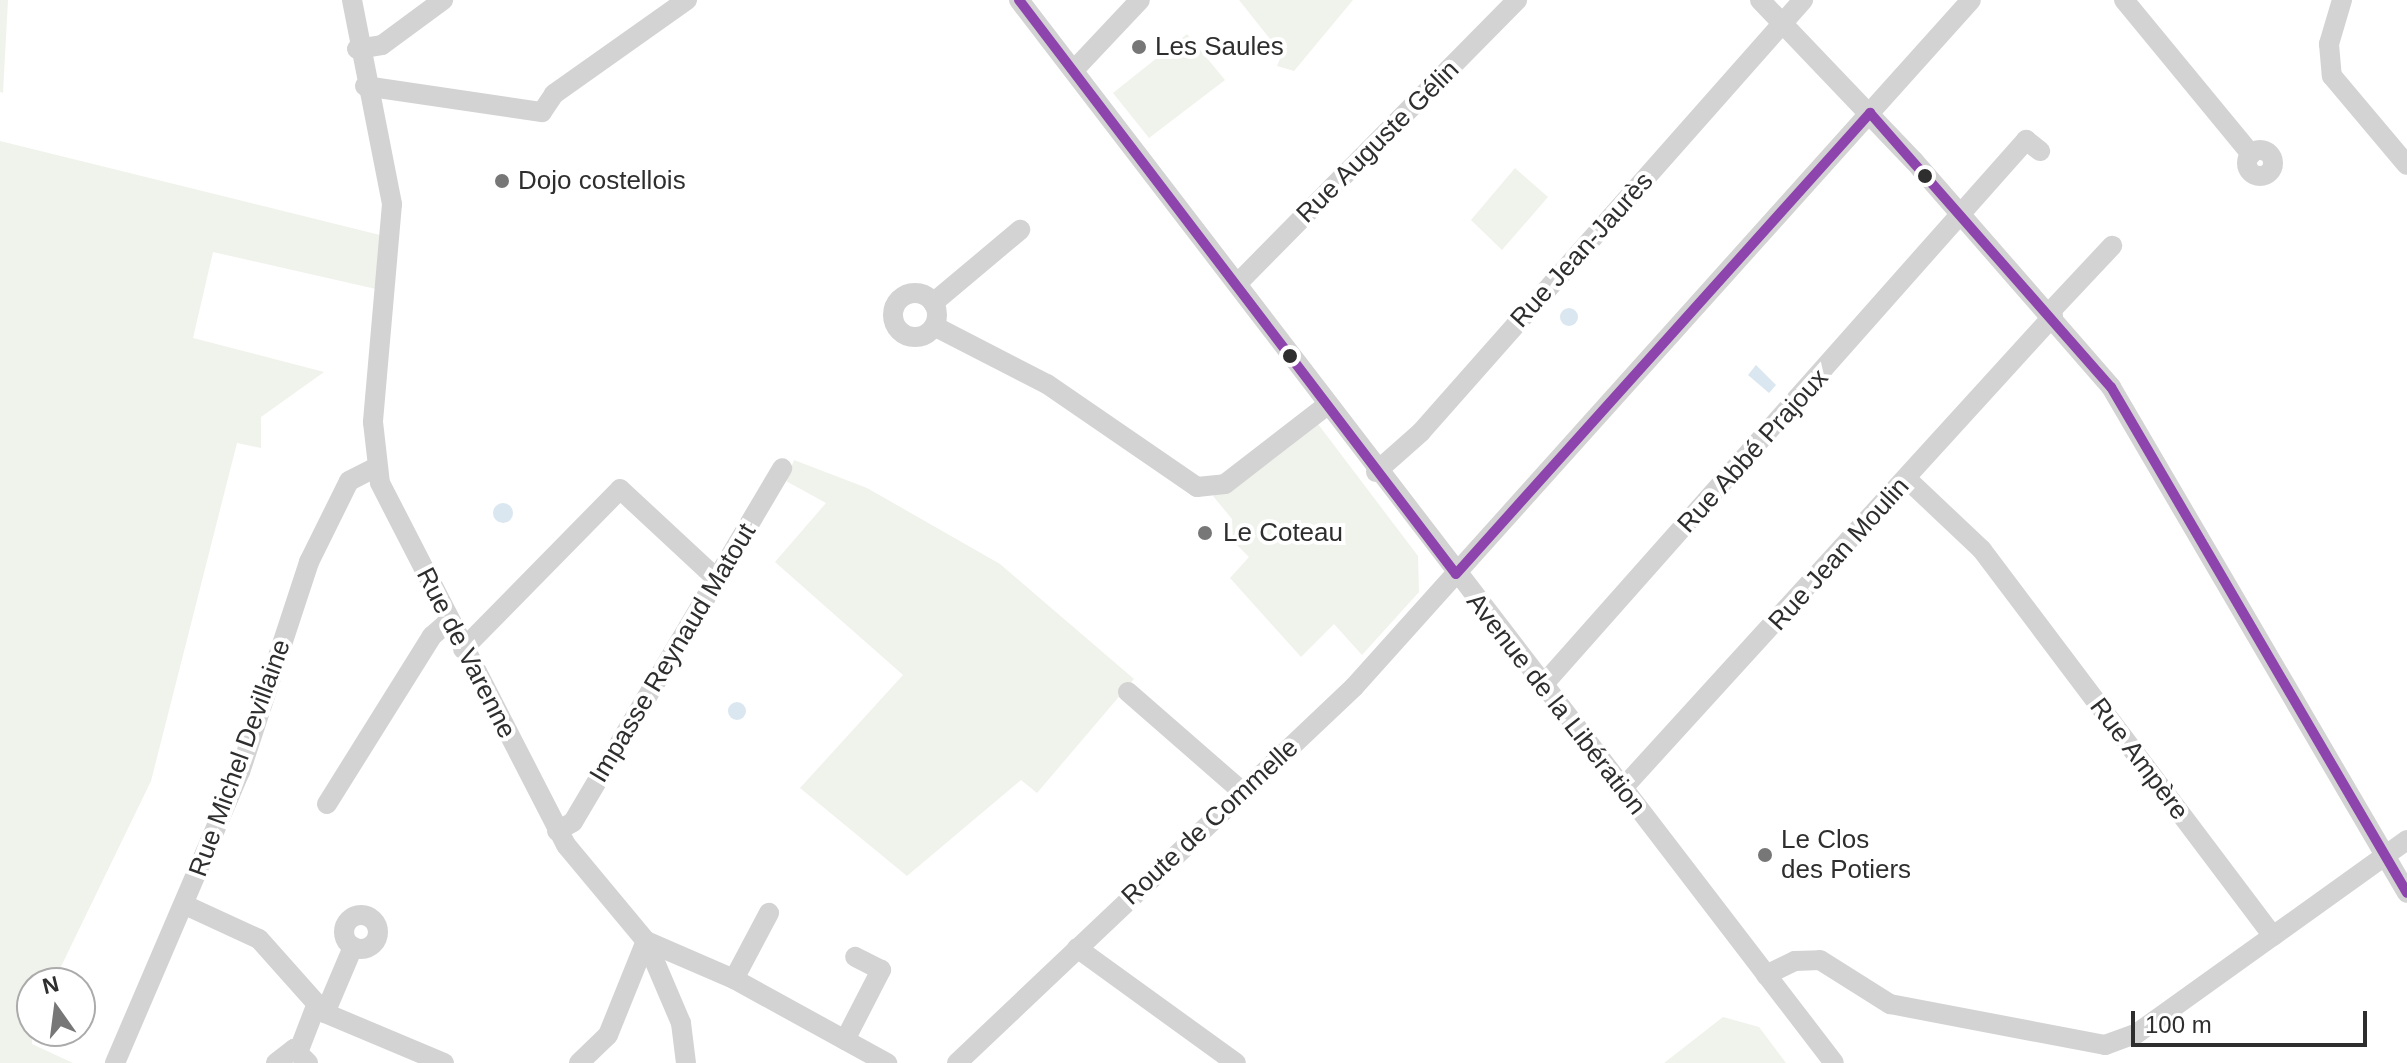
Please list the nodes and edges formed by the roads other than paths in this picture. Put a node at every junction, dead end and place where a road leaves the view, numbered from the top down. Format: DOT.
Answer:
graph roads {
  1 [pos="352,0"];
  2 [pos="443,0"];
  3 [pos="687,0"];
  4 [pos="1019,0"];
  5 [pos="1140,0"];
  6 [pos="1517,0"];
  7 [pos="1760,0"];
  8 [pos="1803,0"];
  9 [pos="1971,0"];
  10 [pos="2124,0"];
  11 [pos="2342,0"];
  12 [pos="1784,23"];
  13 [pos="357,49"];
  14 [pos="1074,70"];
  15 [pos="365,86"];
  16 [pos="1870,113"];
  17 [pos="2040,151"];
  18 [pos="2251,154"];
  19 [pos="2407,165"];
  20 [pos="1962,215"];
  21 [pos="1020,230"];
  22 [pos="2112,246"];
  23 [pos="1237,284"];
  24 [pos="933,303"];
  25 [pos="2051,314"];
  26 [pos="934,326"];
  27 [pos="1326,406"];
  28 [pos="376,467"];
  29 [pos="782,468"];
  30 [pos="1376,472"];
  31 [pos="1907,479"];
  32 [pos="1456,574"];
  33 [pos="717,579"];
  34 [pos="449,621"];
  35 [pos="463,649"];
  36 [pos="1542,686"];
  37 [pos="1128,692"];
  38 [pos="1239,789"];
  39 [pos="1622,789"];
  40 [pos="327,804"];
  41 [pos="557,831"];
  42 [pos="2407,840"];
  43 [pos="2389,855"];
  44 [pos="2407,893"];
  45 [pos="185,905"];
  46 [pos="769,913"];
  47 [pos="2273,936"];
  48 [pos="646,941"];
  49 [pos="353,947"];
  50 [pos="1077,948"];
  51 [pos="855,957"];
  52 [pos="1766,975"];
  53 [pos="734,979"];
  54 [pos="321,1009"];
  55 [pos="845,1040"];
  56 [pos="304,1056"];
  57 [pos="115,1063"];
  58 [pos="276,1063"];
  59 [pos="444,1063"];
  60 [pos="579,1063"];
  61 [pos="686,1063"];
  62 [pos="887,1063"];
  63 [pos="957,1063"];
  64 [pos="1236,1063"];
  65 [pos="1834,1063"];
  1 -- 13 [label="street, Rue de Varenne"];
  2 -- 13 [label="street"];
  3 -- 15 [label="street"];
  4 -- 14 [label="street, Avenue de la Libération"];
  5 -- 14 [label="street"];
  6 -- 23 [label="street, Rue Auguste Gélin"];
  7 -- 12 [label="street"];
  8 -- 12 [label="street, Rue Jean-Jaurès"];
  9 -- 16 [label="street, Route de Commelle"];
  10 -- 18 [label="street"];
  11 -- 19 [label="street"];
  12 -- 16 [label="street"];
  12 -- 30 [label="street, Rue Jean-Jaurès"];
  13 -- 15 [label="street, Rue de Varenne"];
  14 -- 23 [label="street, Avenue de la Libération"];
  15 -- 28 [label="street, Rue de Varenne"];
  16 -- 20 [label="street"];
  16 -- 32 [label="street, Route de Commelle"];
  17 -- 20 [label="street, Rue Abbé Prajoux"];
  20 -- 25 [label="street"];
  20 -- 36 [label="street, Rue Abbé Prajoux"];
  21 -- 24 [label="street"];
  22 -- 25 [label="street, Rue Jean Moulin"];
  23 -- 27 [label="street, Avenue de la Libération"];
  24 -- 26 [label="street"];
  24 -- 26 [label="street"];
  25 -- 31 [label="street, Rue Jean Moulin"];
  25 -- 43 [label="street"];
  26 -- 27 [label="street"];
  27 -- 30 [label="street, Avenue de la Libération"];
  28 -- 34 [label="street, Rue de Varenne"];
  28 -- 45 [label="street, Rue Michel Devillaine"];
  29 -- 33 [label="street, Impasse Reynaud Matout"];
  30 -- 32 [label="street, Avenue de la Libération"];
  31 -- 39 [label="street, Rue Jean Moulin"];
  31 -- 47 [label="street, Rue Ampère"];
  32 -- 36 [label="street, Avenue de la Libération"];
  32 -- 38 [label="street, Route de Commelle"];
  33 -- 35 [label="street"];
  33 -- 41 [label="street, Impasse Reynaud Matout"];
  34 -- 35 [label="street, Rue de Varenne"];
  34 -- 40 [label="street"];
  35 -- 41 [label="street, Rue de Varenne"];
  36 -- 39 [label="street, Avenue de la Libération"];
  37 -- 38 [label="street"];
  38 -- 50 [label="street, Route de Commelle"];
  39 -- 52 [label="street, Avenue de la Libération"];
  41 -- 48 [label="street, Rue de Varenne"];
  42 -- 43 [label="street"];
  43 -- 44 [label="street"];
  43 -- 47 [label="street"];
  45 -- 54 [label="street"];
  45 -- 57 [label="street, Rue Michel Devillaine"];
  46 -- 53 [label="street"];
  47 -- 52 [label="street"];
  48 -- 53 [label="street"];
  48 -- 60 [label="street"];
  48 -- 61 [label="street, Rue de Varenne"];
  49 -- 54 [label="street"];
  50 -- 63 [label="street, Route de Commelle"];
  50 -- 64 [label="street"];
  51 -- 55 [label="street"];
  52 -- 65 [label="street, Avenue de la Libération"];
  53 -- 55 [label="street"];
  54 -- 56 [label="street"];
  54 -- 59 [label="street"];
  55 -- 62 [label="street"];
  56 -- 58 [label="street"];
}
